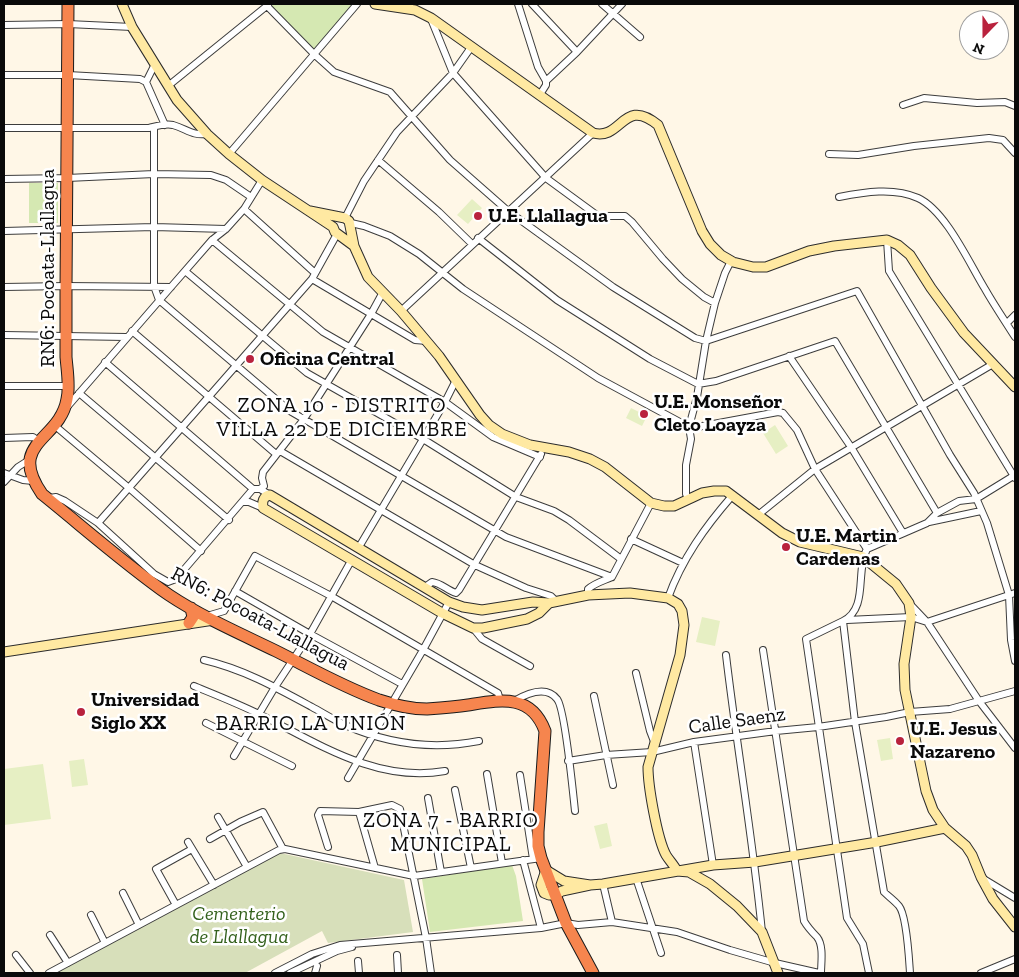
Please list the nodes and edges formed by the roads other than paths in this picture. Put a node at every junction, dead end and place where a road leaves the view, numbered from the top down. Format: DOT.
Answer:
graph roads {
  1 [pos="68,4"];
  2 [pos="122,4"];
  3 [pos="357,4"];
  4 [pos="375,4"];
  5 [pos="518,4"];
  6 [pos="532,4"];
  7 [pos="602,4"];
  8 [pos="622,4"];
  9 [pos="268,5"];
  10 [pos="613,14"];
  11 [pos="431,18"];
  12 [pos="4,24"];
  13 [pos="68,24"];
  14 [pos="132,27"];
  15 [pos="640,37"];
  16 [pos="472,46"];
  17 [pos="577,52"];
  18 [pos="315,55"];
  19 [pos="155,64"];
  20 [pos="453,72"];
  21 [pos="4,75"];
  22 [pos="68,75"];
  23 [pos="546,81"];
  24 [pos="146,82"];
  25 [pos="168,86"];
  26 [pos="539,96"];
  27 [pos="903,105"];
  28 [pos="1015,106"];
  29 [pos="411,115"];
  30 [pos="165,125"];
  31 [pos="154,127"];
  32 [pos="4,128"];
  33 [pos="67,128"];
  34 [pos="207,134"];
  35 [pos="593,134"];
  36 [pos="1015,153"];
  37 [pos="229,154"];
  38 [pos="829,154"];
  39 [pos="378,160"];
  40 [pos="154,174"];
  41 [pos="67,178"];
  42 [pos="546,178"];
  43 [pos="4,179"];
  44 [pos="262,180"];
  45 [pos="251,197"];
  46 [pos="839,198"];
  47 [pos="244,209"];
  48 [pos="310,211"];
  49 [pos="508,211"];
  50 [pos="346,222"];
  51 [pos="154,227"];
  52 [pos="226,228"];
  53 [pos="66,230"];
  54 [pos="4,231"];
  55 [pos="336,232"];
  56 [pos="478,238"];
  57 [pos="212,240"];
  58 [pos="887,240"];
  59 [pos="472,244"];
  60 [pos="354,246"];
  61 [pos="730,260"];
  62 [pos="185,271"];
  63 [pos="442,273"];
  64 [pos="314,276"];
  65 [pos="66,286"];
  66 [pos="154,286"];
  67 [pos="4,287"];
  68 [pos="171,287"];
  69 [pos="382,292"];
  70 [pos="159,300"];
  71 [pos="715,303"];
  72 [pos="290,304"];
  73 [pos="401,311"];
  74 [pos="371,314"];
  75 [pos="1015,315"];
  76 [pos="1007,323"];
  77 [pos="132,331"];
  78 [pos="4,335"];
  79 [pos="66,336"];
  80 [pos="262,336"];
  81 [pos="126,337"];
  82 [pos="1015,338"];
  83 [pos="427,341"];
  84 [pos="706,341"];
  85 [pos="350,348"];
  86 [pos="790,356"];
  87 [pos="105,362"];
  88 [pos="993,364"];
  89 [pos="236,366"];
  90 [pos="456,380"];
  91 [pos="698,384"];
  92 [pos="958,384"];
  93 [pos="326,385"];
  94 [pos="4,386"];
  95 [pos="68,386"];
  96 [pos="1015,387"];
  97 [pos="79,393"];
  98 [pos="209,396"];
  99 [pos="445,402"];
  100 [pos="922,407"];
  101 [pos="64,411"];
  102 [pos="304,419"];
  103 [pos="54,425"];
  104 [pos="689,427"];
  105 [pos="181,428"];
  106 [pos="886,428"];
  107 [pos="4,438"];
  108 [pos="423,439"];
  109 [pos="39,441"];
  110 [pos="545,448"];
  111 [pos="852,448"];
  112 [pos="278,452"];
  113 [pos="155,457"];
  114 [pos="540,457"];
  115 [pos="29,460"];
  116 [pos="815,469"];
  117 [pos="6,474"];
  118 [pos="401,476"];
  119 [pos="1015,477"];
  120 [pos="33,481"];
  121 [pos="4,482"];
  122 [pos="129,488"];
  123 [pos="257,489"];
  124 [pos="270,495"];
  125 [pos="732,496"];
  126 [pos="516,497"];
  127 [pos="48,498"];
  128 [pos="688,499"];
  129 [pos="976,499"];
  130 [pos="243,502"];
  131 [pos="651,503"];
  132 [pos="263,508"];
  133 [pos="382,509"];
  134 [pos="981,511"];
  135 [pos="937,513"];
  136 [pos="758,515"];
  137 [pos="229,520"];
  138 [pos="927,522"];
  139 [pos="98,523"];
  140 [pos="495,531"];
  141 [pos="903,533"];
  142 [pos="631,540"];
  143 [pos="359,548"];
  144 [pos="201,551"];
  145 [pos="865,553"];
  146 [pos="621,559"];
  147 [pos="351,561"];
  148 [pos="683,563"];
  149 [pos="475,565"];
  150 [pos="612,577"];
  151 [pos="425,587"];
  152 [pos="235,591"];
  153 [pos="1012,594"];
  154 [pos="331,596"];
  155 [pos="588,596"];
  156 [pos="668,598"];
  157 [pos="449,602"];
  158 [pos="553,602"];
  159 [pos="909,603"];
  160 [pos="191,608"];
  161 [pos="442,613"];
  162 [pos="911,617"];
  163 [pos="210,618"];
  164 [pos="845,621"];
  165 [pos="928,622"];
  166 [pos="189,623"];
  167 [pos="473,628"];
  168 [pos="310,634"];
  169 [pos="423,650"];
  170 [pos="763,650"];
  171 [pos="4,652"];
  172 [pos="726,655"];
  173 [pos="204,660"];
  174 [pos="294,660"];
  175 [pos="1015,661"];
  176 [pos="530,666"];
  177 [pos="636,674"];
  178 [pos="402,684"];
  179 [pos="194,686"];
  180 [pos="275,687"];
  181 [pos="1015,691"];
  182 [pos="594,696"];
  183 [pos="500,700"];
  184 [pos="514,701"];
  185 [pos="979,701"];
  186 [pos="391,704"];
  187 [pos="910,712"];
  188 [pos="259,714"];
  189 [pos="855,722"];
  190 [pos="206,723"];
  191 [pos="818,728"];
  192 [pos="776,731"];
  193 [pos="373,735"];
  194 [pos="735,737"];
  195 [pos="242,741"];
  196 [pos="479,741"];
  197 [pos="694,742"];
  198 [pos="654,748"];
  199 [pos="1015,748"];
  200 [pos="606,755"];
  201 [pos="234,756"];
  202 [pos="568,761"];
  203 [pos="357,763"];
  204 [pos="292,766"];
  205 [pos="445,771"];
  206 [pos="487,774"];
  207 [pos="520,775"];
  208 [pos="348,778"];
  209 [pos="612,785"];
  210 [pos="455,790"];
  211 [pos="428,798"];
  212 [pos="575,811"];
  213 [pos="359,812"];
  214 [pos="218,817"];
  215 [pos="945,828"];
  216 [pos="225,830"];
  217 [pos="210,839"];
  218 [pos="188,842"];
  219 [pos="877,842"];
  220 [pos="328,847"];
  221 [pos="837,848"];
  222 [pos="192,849"];
  223 [pos="283,850"];
  224 [pos="795,855"];
  225 [pos="537,858"];
  226 [pos="523,860"];
  227 [pos="755,862"];
  228 [pos="502,863"];
  229 [pos="713,865"];
  230 [pos="247,867"];
  231 [pos="376,868"];
  232 [pos="471,868"];
  233 [pos="677,871"];
  234 [pos="441,872"];
  235 [pos="414,876"];
  236 [pos="550,877"];
  237 [pos="981,877"];
  238 [pos="636,878"];
  239 [pos="603,884"];
  240 [pos="214,885"];
  241 [pos="590,885"];
  242 [pos="123,893"];
  243 [pos="556,896"];
  244 [pos="1015,898"];
  245 [pos="176,905"];
  246 [pos="91,915"];
  247 [pos="612,922"];
  248 [pos="566,923"];
  249 [pos="139,925"];
  250 [pos="1015,926"];
  251 [pos="541,928"];
  252 [pos="654,930"];
  253 [pos="762,932"];
  254 [pos="50,935"];
  255 [pos="426,938"];
  256 [pos="106,943"];
  257 [pos="362,944"];
  258 [pos="661,953"];
  259 [pos="16,955"];
  260 [pos="397,955"];
  261 [pos="1015,959"];
  262 [pos="358,961"];
  263 [pos="68,963"];
  264 [pos="775,964"];
  265 [pos="316,966"];
  266 [pos="30,973"];
  267 [pos="49,973"];
  268 [pos="275,973"];
  269 [pos="290,973"];
  270 [pos="315,973"];
  271 [pos="359,973"];
  272 [pos="398,973"];
  273 [pos="431,973"];
  274 [pos="593,973"];
  275 [pos="778,973"];
  276 [pos="820,973"];
  277 [pos="869,973"];
  278 [pos="910,973"];
  279 [pos="981,973"];
  1 -- 13 [label="highway, RN6: Pocoata-Llallagua"];
  2 -- 14 [label="street"];
  3 -- 18 [label="street"];
  4 -- 11 [label="street"];
  5 -- 23 [label="street"];
  6 -- 17 [label="street"];
  7 -- 10 [label="street"];
  8 -- 10 [label="street"];
  9 -- 18 [label="street"];
  9 -- 25 [label="street"];
  10 -- 15 [label="street"];
  10 -- 17 [label="street"];
  11 -- 16 [label="street"];
  11 -- 20 [label="street"];
  12 -- 13 [label="street"];
  13 -- 14 [label="street"];
  13 -- 22 [label="highway, RN6: Pocoata-Llallagua"];
  14 -- 19 [label="street"];
  16 -- 20 [label="street"];
  16 -- 26 [label="street"];
  17 -- 23 [label="street"];
  18 -- 29 [label="street"];
  18 -- 37 [label="street"];
  19 -- 24 [label="street"];
  19 -- 25 [label="street"];
  20 -- 29 [label="street"];
  20 -- 42 [label="street"];
  21 -- 22 [label="street"];
  22 -- 24 [label="street"];
  22 -- 33 [label="highway, RN6: Pocoata-Llallagua"];
  23 -- 26 [label="street"];
  24 -- 30 [label="street"];
  25 -- 34 [label="street"];
  26 -- 35 [label="street"];
  27 -- 28 [label="street"];
  29 -- 39 [label="street"];
  29 -- 49 [label="street"];
  30 -- 31 [label="street"];
  30 -- 34 [label="street"];
  31 -- 33 [label="street"];
  31 -- 40 [label="street"];
  32 -- 33 [label="street"];
  33 -- 41 [label="highway, RN6: Pocoata-Llallagua"];
  34 -- 37 [label="street"];
  35 -- 42 [label="street"];
  35 -- 61 [label="street"];
  36 -- 38 [label="street"];
  37 -- 44 [label="street"];
  39 -- 50 [label="street"];
  39 -- 59 [label="street"];
  40 -- 41 [label="street"];
  40 -- 45 [label="street"];
  40 -- 51 [label="street"];
  41 -- 43 [label="street"];
  41 -- 53 [label="highway, RN6: Pocoata-Llallagua"];
  42 -- 49 [label="street"];
  42 -- 71 [label="street"];
  44 -- 45 [label="street"];
  44 -- 48 [label="street"];
  45 -- 47 [label="street"];
  46 -- 76 [label="street"];
  47 -- 52 [label="street"];
  47 -- 64 [label="street"];
  48 -- 50 [label="street"];
  48 -- 55 [label="street"];
  49 -- 56 [label="street"];
  49 -- 84 [label="street"];
  50 -- 55 [label="street"];
  50 -- 55 [label="street"];
  50 -- 60 [label="street"];
  50 -- 63 [label="street"];
  51 -- 52 [label="street"];
  51 -- 53 [label="street"];
  51 -- 66 [label="street"];
  52 -- 57 [label="street"];
  53 -- 54 [label="street"];
  53 -- 65 [label="highway, RN6: Pocoata-Llallagua"];
  55 -- 60 [label="street"];
  55 -- 64 [label="street"];
  56 -- 59 [label="street"];
  56 -- 91 [label="street"];
  57 -- 62 [label="street"];
  57 -- 72 [label="street"];
  58 -- 61 [label="street"];
  58 -- 88 [label="street"];
  58 -- 92 [label="street"];
  59 -- 63 [label="street"];
  60 -- 69 [label="street"];
  61 -- 71 [label="street"];
  62 -- 68 [label="street"];
  62 -- 80 [label="street"];
  63 -- 73 [label="street"];
  63 -- 104 [label="street"];
  64 -- 72 [label="street"];
  64 -- 74 [label="street"];
  65 -- 66 [label="street"];
  65 -- 67 [label="street"];
  65 -- 79 [label="highway, RN6: Pocoata-Llallagua"];
  66 -- 68 [label="street"];
  66 -- 70 [label="street"];
  68 -- 70 [label="street"];
  69 -- 73 [label="street"];
  69 -- 74 [label="street"];
  70 -- 77 [label="street"];
  70 -- 89 [label="street"];
  71 -- 84 [label="street"];
  72 -- 80 [label="street"];
  72 -- 85 [label="street"];
  73 -- 83 [label="street"];
  74 -- 83 [label="street"];
  74 -- 85 [label="street"];
  75 -- 76 [label="street"];
  76 -- 82 [label="street"];
  77 -- 81 [label="street"];
  77 -- 98 [label="street"];
  78 -- 79 [label="street"];
  79 -- 81 [label="street"];
  79 -- 95 [label="highway, RN6: Pocoata-Llallagua"];
  80 -- 89 [label="street"];
  80 -- 93 [label="street"];
  81 -- 87 [label="street"];
  83 -- 90 [label="street"];
  84 -- 91 [label="street"];
  84 -- 100 [label="street"];
  85 -- 93 [label="street"];
  85 -- 99 [label="street"];
  86 -- 91 [label="street"];
  86 -- 106 [label="street"];
  86 -- 111 [label="street"];
  87 -- 97 [label="street"];
  87 -- 105 [label="street"];
  88 -- 92 [label="street"];
  88 -- 96 [label="street"];
  89 -- 98 [label="street"];
  89 -- 102 [label="street"];
  90 -- 99 [label="street"];
  90 -- 110 [label="street"];
  91 -- 104 [label="street"];
  92 -- 100 [label="street"];
  92 -- 119 [label="street"];
  93 -- 102 [label="street"];
  93 -- 108 [label="street"];
  94 -- 95 [label="street"];
  95 -- 101 [label="highway, RN6: Pocoata-Llallagua"];
  97 -- 101 [label="street"];
  97 -- 113 [label="street"];
  98 -- 105 [label="street"];
  98 -- 112 [label="street"];
  99 -- 108 [label="street"];
  99 -- 114 [label="street"];
  100 -- 106 [label="street"];
  100 -- 129 [label="street"];
  101 -- 103 [label="highway, RN6: Pocoata-Llallagua"];
  102 -- 112 [label="street"];
  102 -- 118 [label="street"];
  103 -- 109 [label="highway, RN6: Pocoata-Llallagua"];
  103 -- 122 [label="street"];
  104 -- 116 [label="street"];
  104 -- 128 [label="street"];
  105 -- 113 [label="street"];
  105 -- 123 [label="street"];
  106 -- 111 [label="street"];
  106 -- 135 [label="street"];
  107 -- 109 [label="street"];
  108 -- 118 [label="street"];
  108 -- 126 [label="street"];
  109 -- 115 [label="highway, RN6: Pocoata-Llallagua"];
  110 -- 114 [label="street"];
  110 -- 131 [label="street"];
  111 -- 116 [label="street"];
  111 -- 141 [label="street"];
  112 -- 123 [label="street"];
  112 -- 133 [label="street"];
  113 -- 122 [label="street"];
  113 -- 137 [label="street"];
  114 -- 126 [label="street"];
  115 -- 117 [label="street"];
  115 -- 120 [label="highway"];
  116 -- 136 [label="street"];
  116 -- 145 [label="street"];
  117 -- 120 [label="street"];
  117 -- 121 [label="street"];
  118 -- 133 [label="street"];
  118 -- 140 [label="street"];
  119 -- 129 [label="street"];
  120 -- 127 [label="highway, RN6: Pocoata-Llallagua"];
  122 -- 139 [label="street"];
  122 -- 144 [label="street"];
  123 -- 124 [label="street"];
  123 -- 130 [label="street"];
  124 -- 132 [label="street"];
  124 -- 143 [label="street"];
  125 -- 128 [label="street"];
  125 -- 136 [label="street"];
  125 -- 148 [label="street"];
  126 -- 140 [label="street"];
  126 -- 146 [label="street"];
  127 -- 139 [label="street"];
  127 -- 160 [label="highway, RN6: Pocoata-Llallagua"];
  128 -- 131 [label="street"];
  129 -- 134 [label="street"];
  129 -- 135 [label="street"];
  130 -- 132 [label="street"];
  130 -- 137 [label="street"];
  131 -- 142 [label="street"];
  132 -- 147 [label="street"];
  133 -- 143 [label="street"];
  133 -- 149 [label="street"];
  134 -- 138 [label="street"];
  134 -- 153 [label="street"];
  135 -- 138 [label="street"];
  136 -- 145 [label="street"];
  137 -- 144 [label="street"];
  138 -- 141 [label="street"];
  139 -- 144 [label="street"];
  140 -- 149 [label="street"];
  140 -- 150 [label="street"];
  141 -- 145 [label="street"];
  142 -- 146 [label="street"];
  142 -- 148 [label="street"];
  143 -- 151 [label="street"];
  145 -- 159 [label="street"];
  145 -- 164 [label="street"];
  146 -- 150 [label="street"];
  147 -- 154 [label="street"];
  147 -- 161 [label="street"];
  148 -- 156 [label="street"];
  149 -- 151 [label="street"];
  149 -- 158 [label="street"];
  150 -- 155 [label="street"];
  151 -- 157 [label="street"];
  152 -- 154 [label="street"];
  152 -- 163 [label="street"];
  152 -- 168 [label="street"];
  153 -- 165 [label="street"];
  153 -- 175 [label="street"];
  154 -- 168 [label="street"];
  154 -- 169 [label="street"];
  155 -- 156 [label="street"];
  155 -- 158 [label="street"];
  156 -- 198 [label="street"];
  157 -- 158 [label="street"];
  157 -- 161 [label="street"];
  158 -- 167 [label="street"];
  159 -- 162 [label="street"];
  159 -- 165 [label="street"];
  160 -- 163 [label="highway, RN6: Pocoata-Llallagua"];
  160 -- 166 [label="highway"];
  161 -- 167 [label="street"];
  161 -- 169 [label="street"];
  162 -- 164 [label="street"];
  162 -- 165 [label="street"];
  162 -- 187 [label="street"];
  163 -- 166 [label="street"];
  163 -- 174 [label="highway, RN6: Pocoata-Llallagua"];
  164 -- 189 [label="street"];
  164 -- 191 [label="street"];
  165 -- 185 [label="street"];
  166 -- 171 [label="street"];
  167 -- 176 [label="street"];
  168 -- 174 [label="street"];
  168 -- 178 [label="street"];
  169 -- 178 [label="street"];
  169 -- 183 [label="street"];
  170 -- 192 [label="street"];
  172 -- 194 [label="street"];
  173 -- 180 [label="street"];
  174 -- 180 [label="street"];
  174 -- 186 [label="highway, RN6: Pocoata-Llallagua"];
  177 -- 198 [label="street"];
  178 -- 186 [label="street"];
  179 -- 188 [label="street"];
  180 -- 188 [label="street"];
  180 -- 193 [label="street"];
  181 -- 185 [label="street, Calle Saenz"];
  182 -- 200 [label="street"];
  183 -- 184 [label="highway, RN6: Pocoata-Llallagua"];
  183 -- 186 [label="highway, RN6: Pocoata-Llallagua"];
  184 -- 202 [label="street"];
  184 -- 225 [label="highway, RN6: Pocoata-Llallagua"];
  185 -- 187 [label="street, Calle Saenz"];
  185 -- 199 [label="street"];
  186 -- 193 [label="street"];
  187 -- 189 [label="street, Calle Saenz"];
  187 -- 215 [label="street"];
  188 -- 195 [label="street"];
  188 -- 203 [label="street"];
  189 -- 191 [label="street, Calle Saenz"];
  189 -- 219 [label="street"];
  190 -- 195 [label="street"];
  191 -- 192 [label="street, Calle Saenz"];
  191 -- 221 [label="street"];
  192 -- 194 [label="street, Calle Saenz"];
  192 -- 224 [label="street"];
  193 -- 196 [label="street"];
  193 -- 203 [label="street"];
  194 -- 197 [label="street, Calle Saenz"];
  194 -- 227 [label="street"];
  195 -- 201 [label="street"];
  195 -- 204 [label="street"];
  197 -- 198 [label="street, Calle Saenz"];
  197 -- 229 [label="street"];
  198 -- 200 [label="street, Calle Saenz"];
  198 -- 233 [label="street"];
  200 -- 202 [label="street, Calle Saenz"];
  200 -- 209 [label="street"];
  202 -- 212 [label="street"];
  203 -- 205 [label="street"];
  203 -- 208 [label="street"];
  206 -- 228 [label="street"];
  207 -- 225 [label="street"];
  210 -- 232 [label="street"];
  211 -- 234 [label="street"];
  213 -- 220 [label="street"];
  213 -- 231 [label="street"];
  213 -- 235 [label="street"];
  214 -- 216 [label="street"];
  215 -- 219 [label="street"];
  215 -- 237 [label="street"];
  216 -- 217 [label="street"];
  216 -- 223 [label="street"];
  216 -- 230 [label="street"];
  218 -- 222 [label="street"];
  219 -- 221 [label="street"];
  219 -- 278 [label="street"];
  221 -- 224 [label="street"];
  221 -- 277 [label="street"];
  222 -- 240 [label="street"];
  222 -- 245 [label="street"];
  223 -- 230 [label="street"];
  223 -- 231 [label="street"];
  224 -- 227 [label="street"];
  224 -- 276 [label="street"];
  225 -- 226 [label="street"];
  225 -- 236 [label="highway, RN6: Pocoata-Llallagua"];
  226 -- 228 [label="street"];
  226 -- 251 [label="street"];
  227 -- 229 [label="street"];
  227 -- 253 [label="street"];
  228 -- 232 [label="street"];
  229 -- 233 [label="street"];
  230 -- 240 [label="street"];
  231 -- 235 [label="street"];
  232 -- 234 [label="street"];
  233 -- 238 [label="street"];
  233 -- 253 [label="street"];
  234 -- 235 [label="street"];
  235 -- 255 [label="street"];
  236 -- 241 [label="street"];
  236 -- 243 [label="highway, RN6: Pocoata-Llallagua"];
  237 -- 244 [label="street"];
  237 -- 250 [label="street"];
  238 -- 239 [label="street"];
  238 -- 252 [label="street"];
  239 -- 241 [label="street"];
  239 -- 247 [label="street"];
  240 -- 245 [label="street"];
  241 -- 243 [label="street"];
  242 -- 249 [label="street"];
  243 -- 248 [label="highway, RN6: Pocoata-Llallagua"];
  245 -- 249 [label="street"];
  246 -- 256 [label="street"];
  247 -- 248 [label="street"];
  247 -- 252 [label="street"];
  248 -- 251 [label="street"];
  248 -- 274 [label="highway, RN6: Pocoata-Llallagua"];
  249 -- 256 [label="street"];
  251 -- 255 [label="street"];
  252 -- 258 [label="street"];
  252 -- 264 [label="street"];
  253 -- 264 [label="street"];
  254 -- 263 [label="street"];
  255 -- 257 [label="street"];
  255 -- 273 [label="street"];
  256 -- 263 [label="street"];
  257 -- 268 [label="street"];
  257 -- 269 [label="street"];
  259 -- 266 [label="street"];
  260 -- 272 [label="street"];
  261 -- 279 [label="street"];
  262 -- 271 [label="street"];
  263 -- 267 [label="street"];
  264 -- 275 [label="street"];
  264 -- 276 [label="street"];
  265 -- 270 [label="street"];
}
